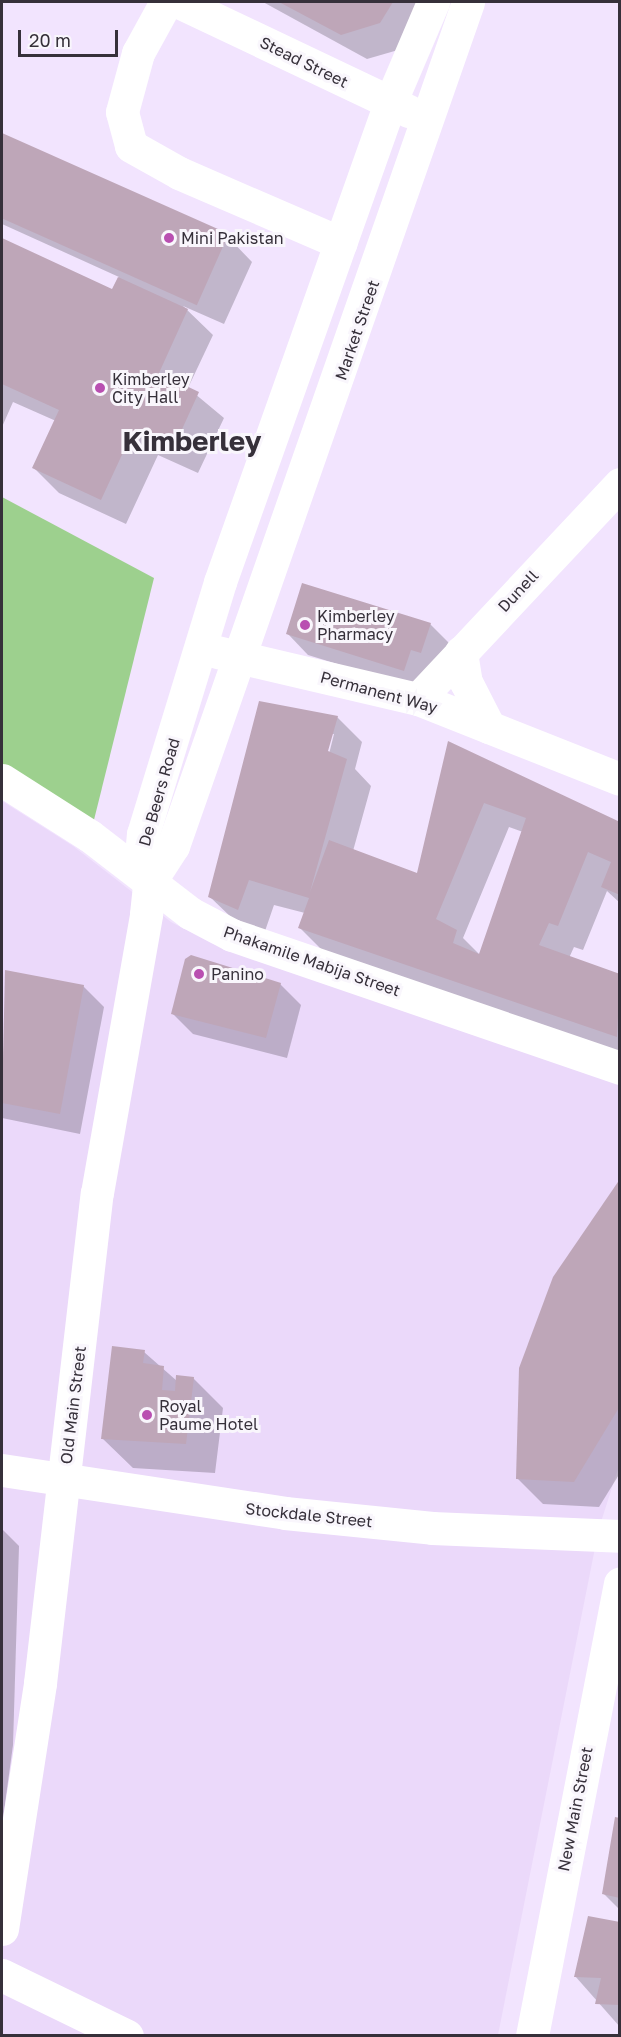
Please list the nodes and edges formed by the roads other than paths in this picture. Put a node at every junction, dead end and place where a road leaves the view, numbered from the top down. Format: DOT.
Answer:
graph roads {
  1 [pos="166,2"];
  2 [pos="179,2"];
  3 [pos="433,2"];
  4 [pos="468,2"];
  5 [pos="390,104"];
  6 [pos="430,120"];
  7 [pos="341,243"];
  8 [pos="619,484"];
  9 [pos="200,648"];
  10 [pos="461,652"];
  11 [pos="238,657"];
  12 [pos="223,699"];
  13 [pos="417,699"];
  14 [pos="489,727"];
  15 [pos="620,779"];
  16 [pos="2,780"];
  17 [pos="149,883"];
  18 [pos="620,1068"];
  19 [pos="2,1470"];
  20 [pos="64,1481"];
  21 [pos="620,1536"];
  22 [pos="620,1583"];
  23 [pos="2,1929"];
  24 [pos="2,1975"];
  25 [pos="127,2036"];
  26 [pos="532,2036"];
  1 -- 7 [label="street"];
  2 -- 5 [label="street, Stead Street"];
  3 -- 5 [label="street"];
  4 -- 6 [label="street, Market Street"];
  5 -- 6 [label="street, Stead Street"];
  5 -- 7 [label="street"];
  6 -- 11 [label="street, Market Street"];
  7 -- 9 [label="street"];
  8 -- 10 [label="street, Dunell"];
  9 -- 11 [label="street, Permanent Way"];
  9 -- 17 [label="street, De Beers Road"];
  10 -- 13 [label="street, Dunell"];
  10 -- 14 [label="street"];
  11 -- 12 [label="street, Market Street"];
  11 -- 13 [label="street, Permanent Way"];
  12 -- 17 [label="street, De Beers Road"];
  13 -- 14 [label="street, Permanent Way"];
  14 -- 15 [label="street, Permanent Way"];
  16 -- 17 [label="street, Phakamile Mabija Street"];
  17 -- 18 [label="street, Phakamile Mabija Street"];
  17 -- 20 [label="street, Old Main Street"];
  19 -- 20 [label="street, Stockdale Street"];
  20 -- 21 [label="street, Stockdale Street"];
  20 -- 23 [label="street, Old Main Street"];
  22 -- 26 [label="street, New Main Street"];
  24 -- 25 [label="street"];
}
